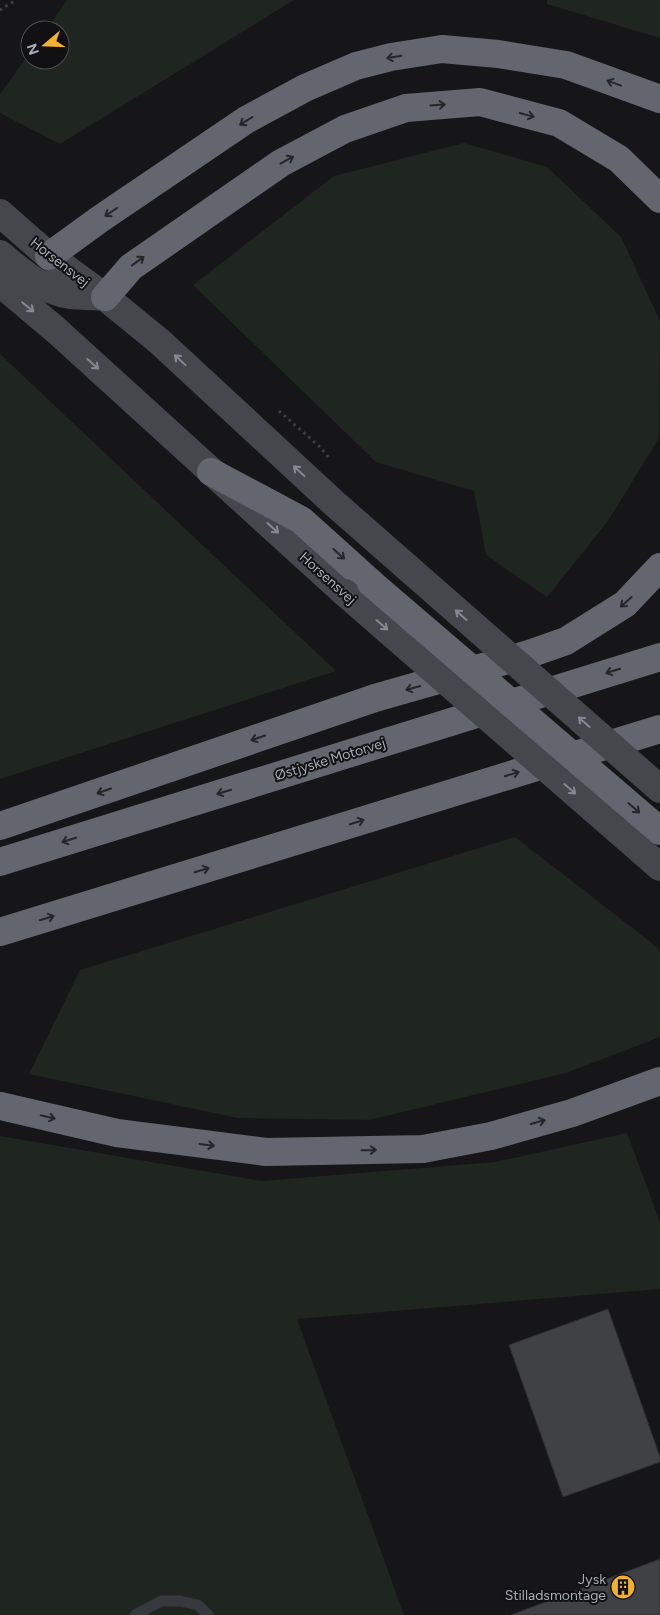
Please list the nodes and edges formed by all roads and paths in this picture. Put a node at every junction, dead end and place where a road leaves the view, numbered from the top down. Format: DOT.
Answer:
graph roads {
  1 [pos="16,0"];
  2 [pos="0,10"];
  3 [pos="660,100"];
  4 [pos="660,199"];
  5 [pos="0,213"];
  6 [pos="0,254"];
  7 [pos="49,256"];
  8 [pos="0,283"];
  9 [pos="48,288"];
  10 [pos="105,297"];
  11 [pos="57,331"];
  12 [pos="211,472"];
  13 [pos="660,567"];
  14 [pos="660,657"];
  15 [pos="660,729"];
  16 [pos="660,789"];
  17 [pos="0,826"];
  18 [pos="660,831"];
  19 [pos="652,860"];
  20 [pos="0,862"];
  21 [pos="0,932"];
  22 [pos="660,1071"];
  23 [pos="660,1080"];
  24 [pos="624,1093"];
  25 [pos="0,1106"];
  26 [pos="135,1615"];
  27 [pos="208,1615"];
  1 -- 2 [label="path"];
  3 -- 7 [label="highway, one-way"];
  10 -- 4 [label="highway, one-way"];
  5 -- 7 [label="main road, Horsensvej"];
  6 -- 9 [label="main road"];
  7 -- 9 [label="main road"];
  7 -- 10 [label="main road, Horsensvej"];
  8 -- 11 [label="main road, Horsensvej, one-way"];
  9 -- 10 [label="main road"];
  9 -- 11 [label="main road"];
  16 -- 10 [label="main road, Horsensvej, one-way, bridge"];
  11 -- 12 [label="main road, Horsensvej, one-way"];
  12 -- 18 [label="highway, one-way, bridge"];
  12 -- 19 [label="main road, Horsensvej, one-way, bridge"];
  13 -- 17 [label="highway, one-way"];
  14 -- 20 [label="highway, Østjyske Motorvej, one-way"];
  21 -- 15 [label="highway, one-way"];
  22 -- 24 [label="highway"];
  23 -- 24 [label="highway"];
  25 -- 24 [label="highway, one-way"];
  26 -- 27 [label="lane"];
}
